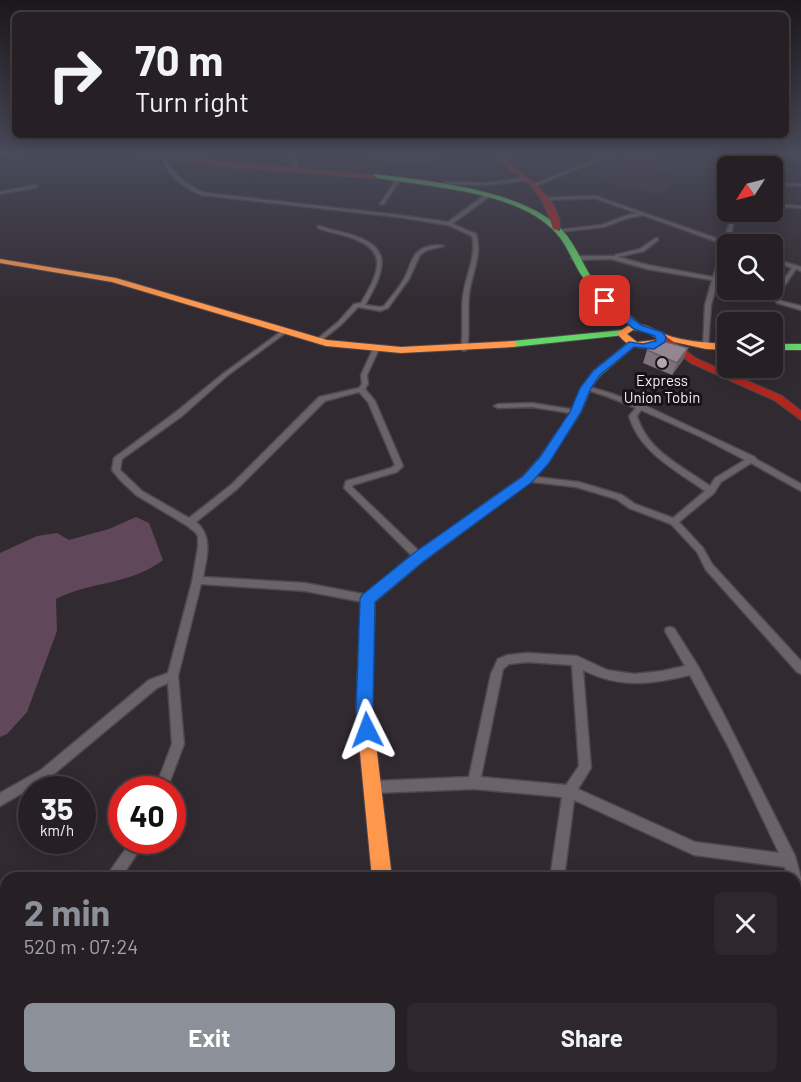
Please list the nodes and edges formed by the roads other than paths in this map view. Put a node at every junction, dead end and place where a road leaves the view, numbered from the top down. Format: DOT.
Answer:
graph roads {
  1 [pos="306,204"];
  2 [pos="475,204"];
  3 [pos="514,204"];
  4 [pos="548,204"];
  5 [pos="616,204"];
  6 [pos="783,206"];
  7 [pos="801,207"];
  8 [pos="650,216"];
  9 [pos="449,224"];
  10 [pos="320,227"];
  11 [pos="558,230"];
  12 [pos="656,239"];
  13 [pos="717,240"];
  14 [pos="441,246"];
  15 [pos="611,257"];
  16 [pos="574,258"];
  17 [pos="0,261"];
  18 [pos="783,263"];
  19 [pos="798,268"];
  20 [pos="717,273"];
  21 [pos="715,279"];
  22 [pos="356,305"];
  23 [pos="801,308"];
  24 [pos="637,327"];
  25 [pos="285,331"];
  26 [pos="622,333"];
  27 [pos="661,337"];
  28 [pos="318,341"];
  29 [pos="632,344"];
  30 [pos="706,346"];
  31 [pos="717,346"];
  32 [pos="783,347"];
  33 [pos="801,347"];
  34 [pos="464,349"];
  35 [pos="375,351"];
  36 [pos="586,388"];
  37 [pos="361,389"];
  38 [pos="778,398"];
  39 [pos="498,406"];
  40 [pos="640,407"];
  41 [pos="801,407"];
  42 [pos="576,412"];
  43 [pos="801,417"];
  44 [pos="752,459"];
  45 [pos="527,479"];
  46 [pos="801,488"];
  47 [pos="711,491"];
  48 [pos="190,522"];
  49 [pos="674,522"];
  50 [pos="419,557"];
  51 [pos="197,580"];
  52 [pos="368,599"];
  53 [pos="670,631"];
  54 [pos="577,661"];
  55 [pos="694,669"];
  56 [pos="801,669"];
  57 [pos="173,676"];
  58 [pos="166,776"];
  59 [pos="474,783"];
  60 [pos="374,787"];
  61 [pos="569,792"];
  62 [pos="0,800"];
  63 [pos="130,854"];
  64 [pos="790,861"];
  65 [pos="116,872"];
  66 [pos="381,872"];
  67 [pos="559,872"];
  68 [pos="793,872"];
  1 -- 9 [label="street"];
  2 -- 9 [label="street"];
  3 -- 11 [label="street"];
  4 -- 11 [label="street"];
  5 -- 8 [label="street"];
  6 -- 7 [label="street"];
  8 -- 11 [label="street"];
  8 -- 13 [label="street"];
  9 -- 34 [label="street"];
  10 -- 22 [label="street"];
  11 -- 16 [label="street"];
  12 -- 15 [label="street"];
  14 -- 22 [label="street"];
  15 -- 16 [label="street"];
  15 -- 21 [label="street"];
  16 -- 24 [label="street"];
  17 -- 25 [label="street"];
  18 -- 19 [label="street"];
  19 -- 23 [label="street"];
  20 -- 21 [label="street"];
  21 -- 30 [label="street"];
  22 -- 28 [label="street"];
  24 -- 26 [label="street"];
  24 -- 27 [label="street"];
  25 -- 28 [label="street"];
  25 -- 48 [label="street"];
  26 -- 29 [label="street"];
  26 -- 34 [label="street"];
  27 -- 29 [label="street"];
  27 -- 30 [label="street"];
  27 -- 38 [label="street"];
  28 -- 35 [label="street"];
  29 -- 36 [label="street"];
  30 -- 31 [label="street"];
  32 -- 33 [label="street"];
  34 -- 35 [label="street"];
  35 -- 37 [label="street"];
  36 -- 40 [label="street"];
  36 -- 42 [label="street"];
  37 -- 48 [label="street"];
  37 -- 50 [label="street"];
  38 -- 41 [label="street"];
  38 -- 43 [label="street"];
  39 -- 42 [label="street"];
  40 -- 44 [label="street"];
  40 -- 47 [label="street"];
  42 -- 45 [label="street"];
  44 -- 46 [label="street"];
  44 -- 47 [label="street"];
  45 -- 49 [label="street"];
  45 -- 50 [label="street"];
  47 -- 49 [label="street"];
  48 -- 51 [label="street"];
  49 -- 56 [label="street"];
  50 -- 52 [label="street"];
  51 -- 52 [label="street"];
  51 -- 57 [label="street"];
  52 -- 60 [label="street"];
  53 -- 55 [label="street"];
  54 -- 55 [label="street"];
  54 -- 59 [label="street"];
  54 -- 61 [label="street"];
  55 -- 64 [label="street"];
  57 -- 58 [label="street"];
  57 -- 62 [label="street"];
  59 -- 60 [label="street"];
  59 -- 61 [label="street"];
  60 -- 66 [label="street"];
  61 -- 64 [label="street"];
  61 -- 67 [label="street"];
  63 -- 65 [label="street"];
  64 -- 68 [label="street"];
}
